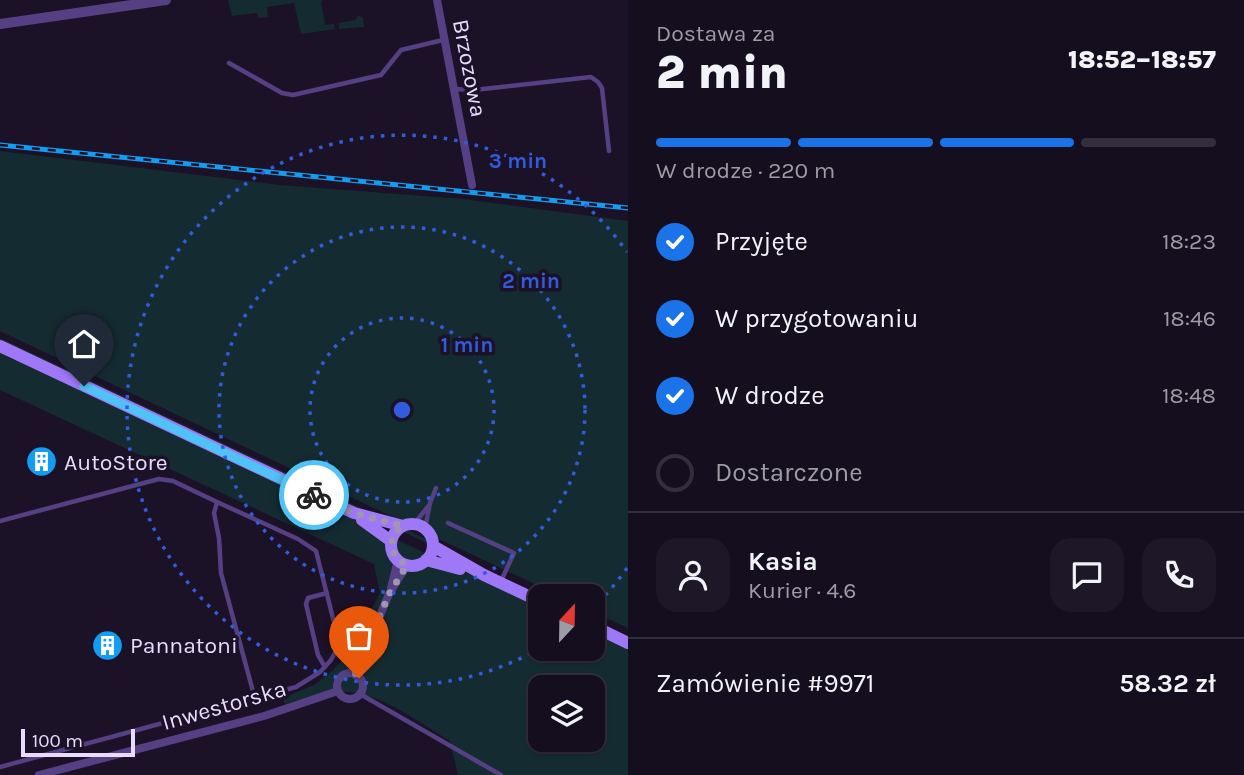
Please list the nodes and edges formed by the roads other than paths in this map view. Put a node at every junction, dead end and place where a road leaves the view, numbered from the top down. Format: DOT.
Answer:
graph roads {
  1 [pos="166,0"];
  2 [pos="437,0"];
  3 [pos="131,3"];
  4 [pos="0,24"];
  5 [pos="444,40"];
  6 [pos="229,63"];
  7 [pos="454,89"];
  8 [pos="609,151"];
  9 [pos="472,185"];
  10 [pos="3,349"];
  11 [pos="436,488"];
  12 [pos="218,502"];
  13 [pos="430,503"];
  14 [pos="354,513"];
  15 [pos="0,521"];
  16 [pos="448,523"];
  17 [pos="414,526"];
  18 [pos="391,541"];
  19 [pos="433,545"];
  20 [pos="426,560"];
  21 [pos="403,562"];
  22 [pos="484,575"];
  23 [pos="501,583"];
  24 [pos="327,593"];
  25 [pos="528,595"];
  26 [pos="606,632"];
  27 [pos="628,643"];
  28 [pos="325,667"];
  29 [pos="355,675"];
  30 [pos="338,691"];
  31 [pos="360,694"];
  32 [pos="255,699"];
  33 [pos="0,767"];
  34 [pos="39,775"];
  35 [pos="501,775"];
  1 -- 3 [label="street"];
  2 -- 5 [label="street, Brzozowa"];
  3 -- 4 [label="street"];
  5 -- 6 [label="lane"];
  5 -- 7 [label="street, Brzozowa"];
  7 -- 8 [label="lane"];
  7 -- 9 [label="street, Brzozowa"];
  10 -- 14 [label="main road"];
  11 -- 13 [label="lane"];
  12 -- 15 [label="lane"];
  12 -- 24 [label="lane"];
  12 -- 32 [label="lane"];
  13 -- 17 [label="lane"];
  13 -- 17 [label="lane"];
  14 -- 17 [label="main road"];
  14 -- 18 [label="main road"];
  16 -- 23 [label="lane"];
  17 -- 18 [label="main road"];
  17 -- 19 [label="main road"];
  18 -- 21 [label="main road"];
  19 -- 20 [label="main road"];
  19 -- 22 [label="main road"];
  20 -- 21 [label="main road"];
  20 -- 22 [label="main road"];
  21 -- 29 [label="street"];
  22 -- 23 [label="main road"];
  23 -- 25 [label="main road"];
  24 -- 28 [label="lane"];
  24 -- 28 [label="lane"];
  26 -- 27 [label="main road"];
  28 -- 32 [label="lane"];
  29 -- 30 [label="street"];
  29 -- 31 [label="street"];
  30 -- 31 [label="street"];
  30 -- 34 [label="street, Inwestorska"];
  31 -- 35 [label="lane"];
  32 -- 33 [label="lane"];
}
